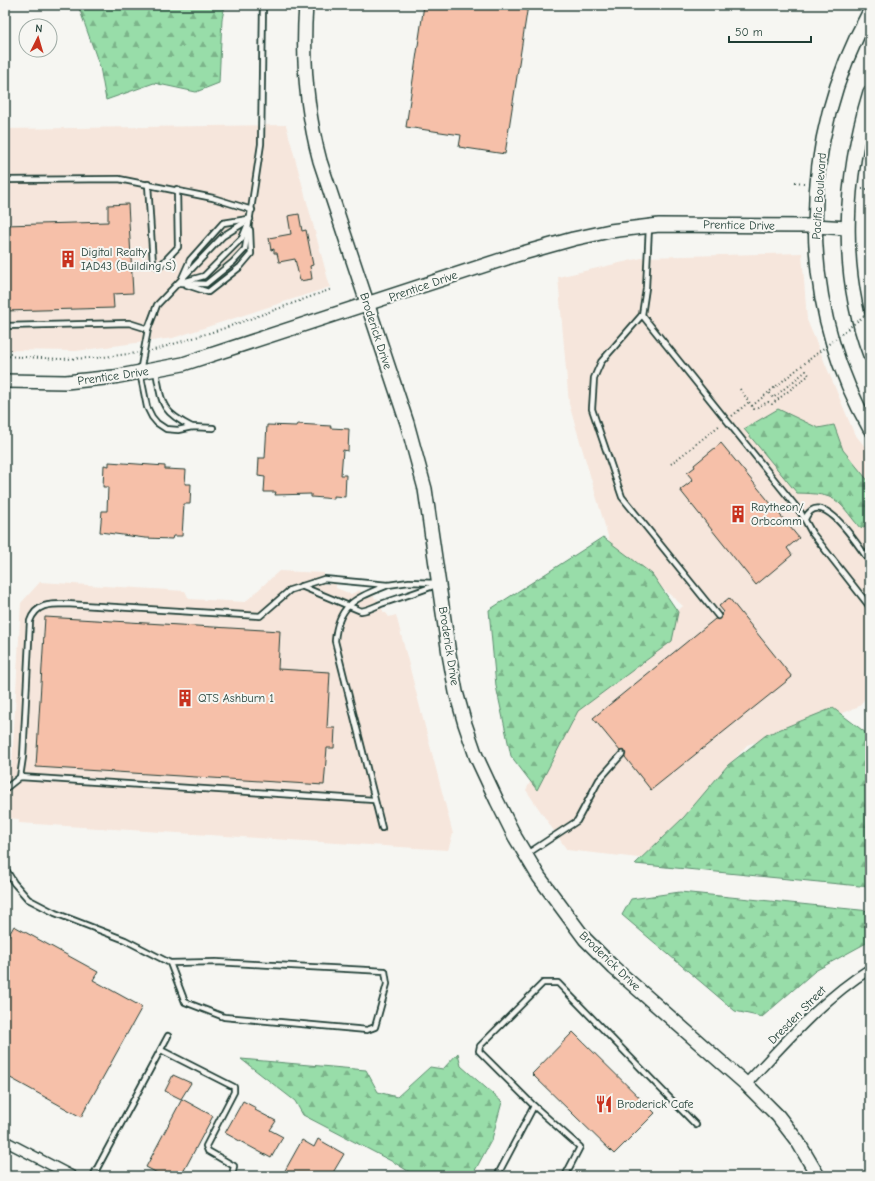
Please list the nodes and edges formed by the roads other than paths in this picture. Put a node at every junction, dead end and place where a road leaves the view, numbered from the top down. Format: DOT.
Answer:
graph roads {
  1 [pos="263,5"];
  2 [pos="306,5"];
  3 [pos="870,11"];
  4 [pos="870,92"];
  5 [pos="5,180"];
  6 [pos="148,184"];
  7 [pos="177,189"];
  8 [pos="252,210"];
  9 [pos="250,219"];
  10 [pos="649,225"];
  11 [pos="815,226"];
  12 [pos="847,228"];
  13 [pos="179,283"];
  14 [pos="368,305"];
  15 [pos="642,315"];
  16 [pos="5,326"];
  17 [pos="148,329"];
  18 [pos="870,355"];
  19 [pos="156,370"];
  20 [pos="140,372"];
  21 [pos="5,381"];
  22 [pos="192,427"];
  23 [pos="213,428"];
  24 [pos="870,429"];
  25 [pos="805,519"];
  26 [pos="870,549"];
  27 [pos="868,556"];
  28 [pos="870,562"];
  29 [pos="439,583"];
  30 [pos="388,585"];
  31 [pos="300,586"];
  32 [pos="349,606"];
  33 [pos="870,607"];
  34 [pos="718,616"];
  35 [pos="622,754"];
  36 [pos="20,777"];
  37 [pos="5,789"];
  38 [pos="374,800"];
  39 [pos="382,828"];
  40 [pos="525,854"];
  41 [pos="5,868"];
  42 [pos="170,963"];
  43 [pos="870,969"];
  44 [pos="168,1036"];
  45 [pos="161,1050"];
  46 [pos="746,1084"];
  47 [pos="534,1106"];
  48 [pos="696,1125"];
  49 [pos="5,1141"];
  50 [pos="72,1176"];
  51 [pos="93,1176"];
  52 [pos="232,1176"];
  53 [pos="497,1176"];
  54 [pos="565,1176"];
  55 [pos="818,1176"];
  1 -- 8 [label="lane"];
  2 -- 14 [label="street, Broderick Drive"];
  3 -- 11 [label="street, Pacific Boulevard"];
  4 -- 12 [label="street"];
  5 -- 6 [label="lane"];
  6 -- 7 [label="lane"];
  6 -- 7 [label="lane"];
  7 -- 8 [label="lane"];
  8 -- 9 [label="lane"];
  9 -- 13 [label="lane"];
  9 -- 13 [label="lane"];
  9 -- 13 [label="lane"];
  9 -- 13 [label="lane"];
  9 -- 13 [label="lane"];
  10 -- 11 [label="street, Prentice Drive"];
  10 -- 14 [label="street, Prentice Drive"];
  10 -- 15 [label="lane"];
  11 -- 12 [label="street, Prentice Drive"];
  11 -- 24 [label="street, Pacific Boulevard"];
  12 -- 18 [label="street"];
  13 -- 17 [label="lane"];
  14 -- 19 [label="street, Prentice Drive"];
  14 -- 29 [label="street, Broderick Drive"];
  15 -- 25 [label="lane"];
  15 -- 34 [label="lane"];
  16 -- 17 [label="lane"];
  17 -- 20 [label="lane"];
  19 -- 20 [label="street, Prentice Drive"];
  19 -- 22 [label="lane"];
  20 -- 21 [label="street, Prentice Drive"];
  20 -- 22 [label="lane"];
  22 -- 23 [label="lane"];
  25 -- 27 [label="lane"];
  25 -- 33 [label="lane"];
  26 -- 27 [label="lane"];
  27 -- 28 [label="lane"];
  29 -- 30 [label="lane"];
  29 -- 32 [label="lane"];
  29 -- 40 [label="street, Broderick Drive"];
  30 -- 31 [label="lane"];
  30 -- 32 [label="lane"];
  31 -- 32 [label="lane"];
  31 -- 36 [label="lane"];
  32 -- 38 [label="lane"];
  35 -- 40 [label="lane"];
  36 -- 37 [label="lane"];
  36 -- 38 [label="lane"];
  38 -- 39 [label="lane"];
  40 -- 46 [label="street, Broderick Drive"];
  41 -- 42 [label="lane"];
  42 -- 42 [label="lane"];
  43 -- 46 [label="street, Dresden Street"];
  44 -- 45 [label="lane"];
  45 -- 51 [label="lane"];
  45 -- 52 [label="lane"];
  46 -- 55 [label="street, Broderick Drive"];
  47 -- 48 [label="lane"];
  47 -- 53 [label="lane"];
  47 -- 54 [label="lane"];
  49 -- 50 [label="street"];
}
